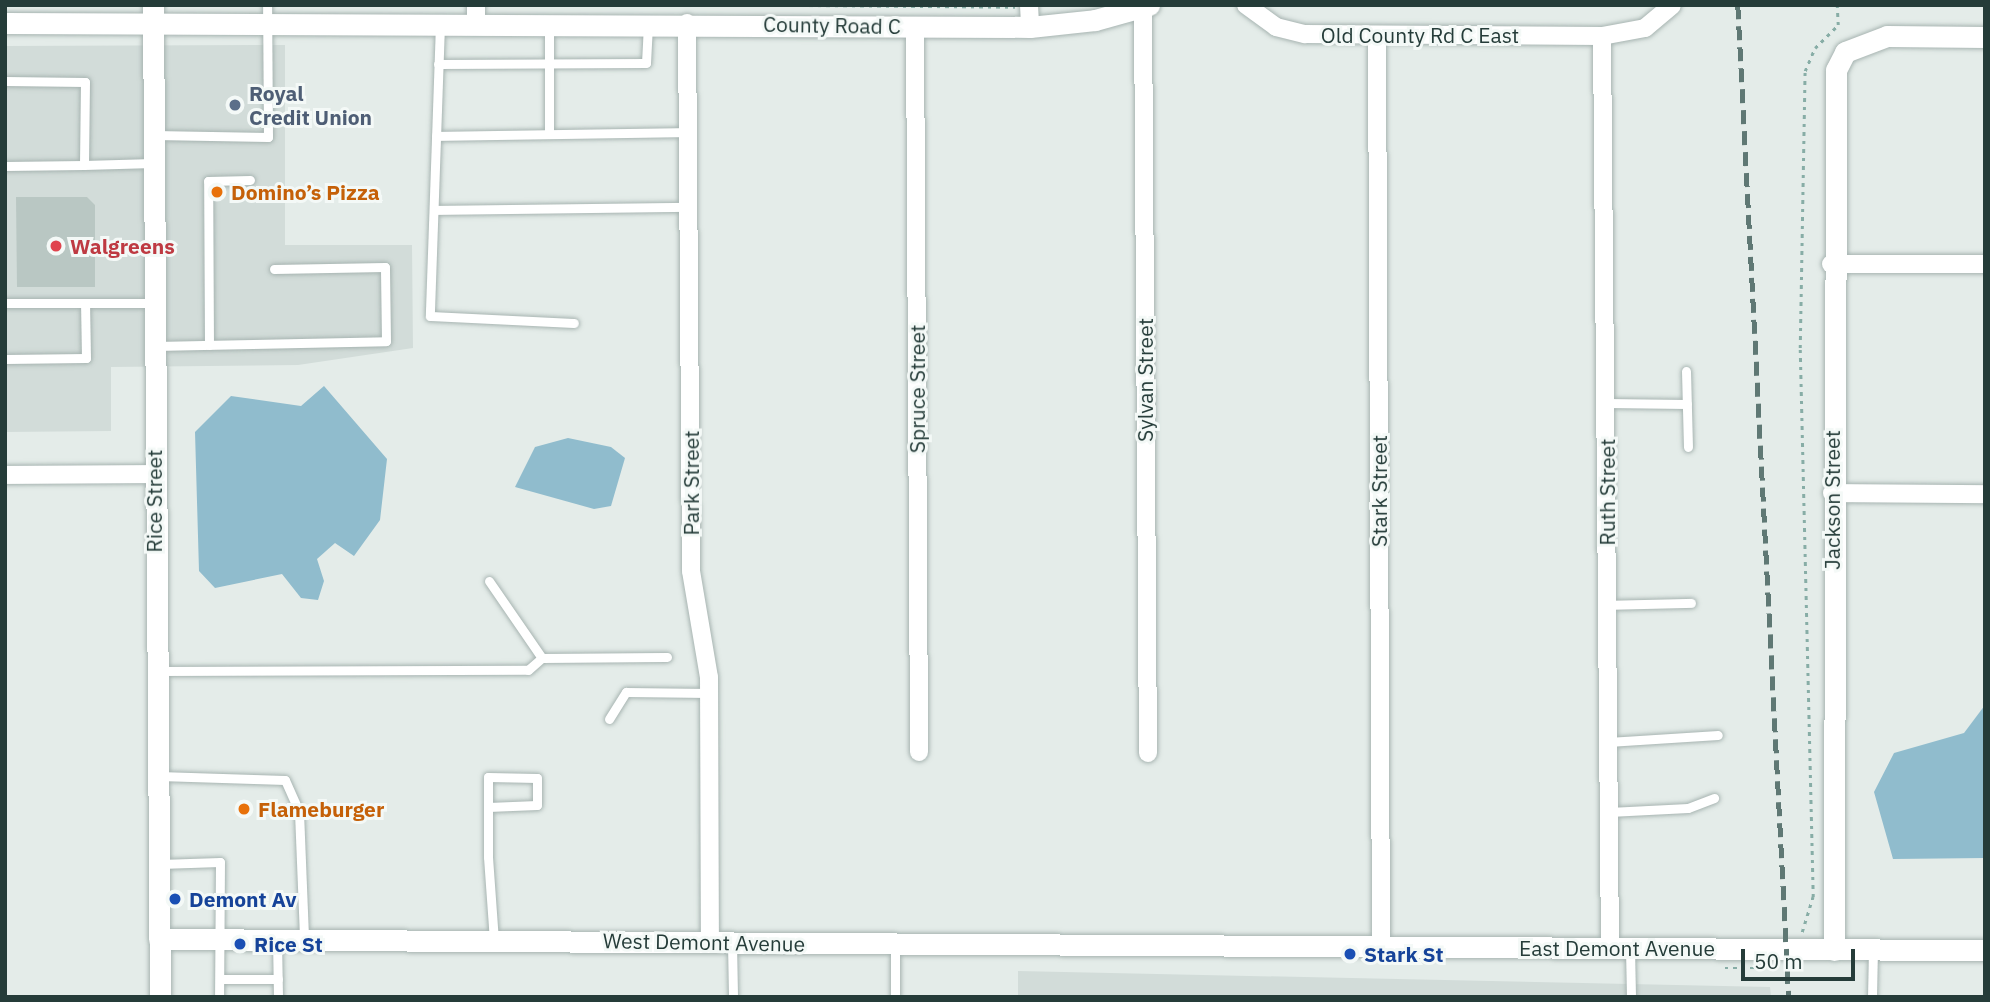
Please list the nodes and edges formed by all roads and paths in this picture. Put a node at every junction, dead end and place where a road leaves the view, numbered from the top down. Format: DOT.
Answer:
graph roads {
  1 [pos="801,5"];
  2 [pos="1246,5"];
  3 [pos="1672,5"];
  4 [pos="1837,5"];
  5 [pos="1146,6"];
  6 [pos="153,13"];
  7 [pos="268,13"];
  8 [pos="1024,13"];
  9 [pos="476,14"];
  10 [pos="440,22"];
  11 [pos="5,23"];
  12 [pos="549,23"];
  13 [pos="648,23"];
  14 [pos="687,23"];
  15 [pos="915,26"];
  16 [pos="1377,35"];
  17 [pos="1602,36"];
  18 [pos="1985,37"];
  19 [pos="550,63"];
  20 [pos="439,64"];
  21 [pos="5,81"];
  22 [pos="688,132"];
  23 [pos="549,134"];
  24 [pos="153,135"];
  25 [pos="436,136"];
  26 [pos="153,163"];
  27 [pos="84,165"];
  28 [pos="5,166"];
  29 [pos="250,180"];
  30 [pos="688,207"];
  31 [pos="434,210"];
  32 [pos="1831,264"];
  33 [pos="1985,264"];
  34 [pos="274,269"];
  35 [pos="5,303"];
  36 [pos="85,303"];
  37 [pos="153,303"];
  38 [pos="574,323"];
  39 [pos="209,345"];
  40 [pos="154,346"];
  41 [pos="5,359"];
  42 [pos="1686,370"];
  43 [pos="1606,403"];
  44 [pos="1687,404"];
  45 [pos="1688,447"];
  46 [pos="154,474"];
  47 [pos="5,475"];
  48 [pos="1832,493"];
  49 [pos="1985,494"];
  50 [pos="489,581"];
  51 [pos="1691,603"];
  52 [pos="1607,605"];
  53 [pos="542,657"];
  54 [pos="667,657"];
  55 [pos="156,671"];
  56 [pos="709,693"];
  57 [pos="609,719"];
  58 [pos="1718,735"];
  59 [pos="1608,742"];
  60 [pos="919,752"];
  61 [pos="1148,753"];
  62 [pos="157,776"];
  63 [pos="1714,797"];
  64 [pos="488,807"];
  65 [pos="1609,812"];
  66 [pos="158,864"];
  67 [pos="159,939"];
  68 [pos="221,939"];
  69 [pos="277,940"];
  70 [pos="304,940"];
  71 [pos="494,940"];
  72 [pos="710,942"];
  73 [pos="732,943"];
  74 [pos="895,944"];
  75 [pos="1248,946"];
  76 [pos="1381,947"];
  77 [pos="1620,948"];
  78 [pos="1801,949"];
  79 [pos="1834,950"];
  80 [pos="1873,950"];
  81 [pos="1985,950"];
  82 [pos="1721,967"];
  83 [pos="1761,968"];
  84 [pos="219,979"];
  85 [pos="278,979"];
  86 [pos="160,997"];
  87 [pos="219,997"];
  88 [pos="278,997"];
  89 [pos="733,997"];
  90 [pos="895,997"];
  91 [pos="1631,997"];
  92 [pos="1872,997"];
  1 -- 8 [label="path"];
  2 -- 16 [label="street, Old County Rd C East"];
  3 -- 17 [label="street, Old County Rd C East"];
  4 -- 78 [label="path"];
  5 -- 8 [label="street, County Road C"];
  5 -- 61 [label="street, Sylvan Street"];
  6 -- 7 [label="street, County Road C"];
  6 -- 11 [label="street, County Road C"];
  6 -- 24 [label="street, Rice Street"];
  7 -- 10 [label="street, County Road C"];
  7 -- 24 [label="lane"];
  8 -- 15 [label="street, County Road C"];
  9 -- 10 [label="street, County Road C"];
  9 -- 12 [label="street, County Road C"];
  10 -- 20 [label="lane"];
  12 -- 13 [label="street, County Road C"];
  12 -- 19 [label="lane"];
  13 -- 14 [label="street, County Road C"];
  13 -- 19 [label="lane"];
  14 -- 15 [label="street, County Road C"];
  14 -- 22 [label="street, Park Street"];
  15 -- 60 [label="street, Spruce Street"];
  16 -- 17 [label="street, Old County Rd C East"];
  16 -- 76 [label="street, Stark Street"];
  17 -- 43 [label="street, Ruth Street"];
  18 -- 32 [label="street, Jackson Street"];
  19 -- 20 [label="lane"];
  19 -- 23 [label="lane"];
  20 -- 25 [label="lane"];
  21 -- 27 [label="lane"];
  22 -- 23 [label="lane"];
  22 -- 30 [label="street, Park Street"];
  23 -- 25 [label="lane"];
  24 -- 26 [label="street, Rice Street"];
  25 -- 31 [label="lane"];
  26 -- 27 [label="lane"];
  26 -- 37 [label="street, Rice Street"];
  27 -- 28 [label="lane"];
  29 -- 39 [label="lane"];
  30 -- 31 [label="lane"];
  30 -- 56 [label="street, Park Street"];
  31 -- 38 [label="lane"];
  32 -- 33 [label="street"];
  32 -- 48 [label="street, Jackson Street"];
  34 -- 39 [label="lane"];
  35 -- 36 [label="lane"];
  36 -- 37 [label="lane"];
  36 -- 41 [label="lane"];
  37 -- 40 [label="street, Rice Street"];
  39 -- 40 [label="lane"];
  40 -- 46 [label="street, Rice Street"];
  42 -- 44 [label="lane"];
  43 -- 44 [label="lane"];
  43 -- 52 [label="street, Ruth Street"];
  44 -- 45 [label="lane"];
  46 -- 47 [label="street"];
  46 -- 55 [label="street, Rice Street"];
  48 -- 49 [label="street"];
  48 -- 79 [label="street, Jackson Street"];
  50 -- 53 [label="lane"];
  51 -- 52 [label="lane"];
  52 -- 59 [label="street, Ruth Street"];
  53 -- 54 [label="lane"];
  53 -- 55 [label="lane"];
  55 -- 62 [label="street, Rice Street"];
  56 -- 57 [label="lane"];
  56 -- 72 [label="street, Park Street"];
  58 -- 59 [label="lane"];
  59 -- 65 [label="street, Ruth Street"];
  62 -- 66 [label="street, Rice Street"];
  62 -- 70 [label="lane"];
  63 -- 65 [label="lane"];
  64 -- 64 [label="lane"];
  64 -- 71 [label="lane"];
  65 -- 77 [label="street, Ruth Street"];
  66 -- 67 [label="street, Rice Street"];
  66 -- 68 [label="lane"];
  67 -- 68 [label="street, West Demont Avenue"];
  67 -- 86 [label="street, Rice Street"];
  68 -- 69 [label="street, West Demont Avenue"];
  68 -- 84 [label="lane"];
  69 -- 70 [label="street, West Demont Avenue"];
  69 -- 85 [label="lane"];
  70 -- 71 [label="street, West Demont Avenue"];
  71 -- 72 [label="street, West Demont Avenue"];
  72 -- 73 [label="street, West Demont Avenue"];
  73 -- 74 [label="street, West Demont Avenue"];
  73 -- 89 [label="lane"];
  74 -- 75 [label="street, West Demont Avenue"];
  74 -- 90 [label="lane"];
  75 -- 76 [label="street, East Demont Avenue"];
  76 -- 77 [label="street, East Demont Avenue"];
  77 -- 78 [label="street, East Demont Avenue"];
  77 -- 91 [label="lane"];
  78 -- 79 [label="street, East Demont Avenue"];
  79 -- 80 [label="street, East Demont Avenue"];
  80 -- 81 [label="street, East Demont Avenue"];
  80 -- 92 [label="lane"];
  82 -- 83 [label="path"];
  84 -- 85 [label="lane"];
  84 -- 87 [label="lane"];
  85 -- 88 [label="lane"];
}
